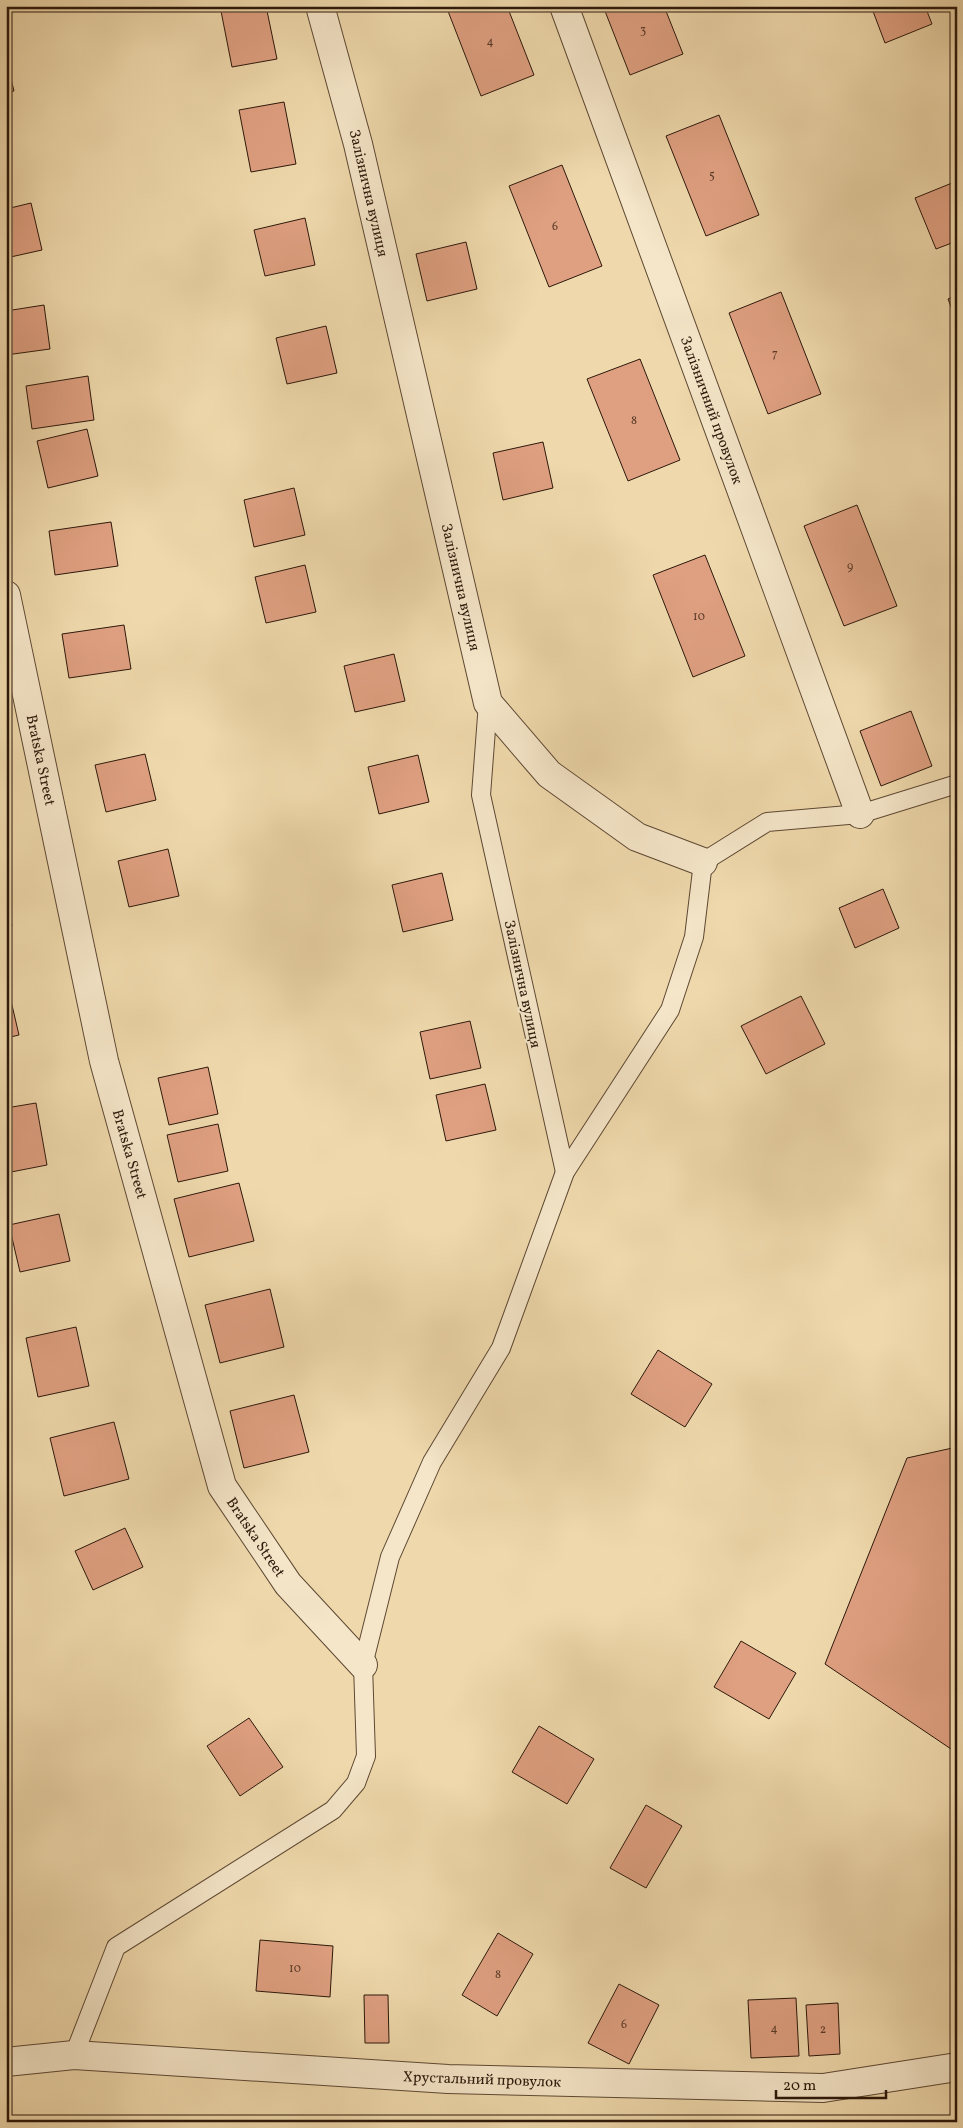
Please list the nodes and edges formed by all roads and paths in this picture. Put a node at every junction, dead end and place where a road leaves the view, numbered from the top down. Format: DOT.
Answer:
graph roads {
  1 [pos="320,6"];
  2 [pos="564,6"];
  3 [pos="6,596"];
  4 [pos="488,703"];
  5 [pos="957,784"];
  6 [pos="860,814"];
  7 [pos="703,862"];
  8 [pos="564,1172"];
  9 [pos="363,1665"];
  10 [pos="74,2055"];
  11 [pos="6,2062"];
  12 [pos="957,2067"];
  1 -- 4 [label="street, Залізнична вулиця"];
  2 -- 6 [label="street, Залізничний провулок"];
  3 -- 9 [label="street, Bratska Street"];
  4 -- 7 [label="street"];
  4 -- 8 [label="lane, Залізнична вулиця"];
  5 -- 6 [label="lane"];
  6 -- 7 [label="lane"];
  7 -- 8 [label="lane"];
  8 -- 9 [label="lane"];
  9 -- 10 [label="lane"];
  10 -- 11 [label="street, Хрустальний провулок"];
  10 -- 12 [label="street, Хрустальний провулок"];
}
